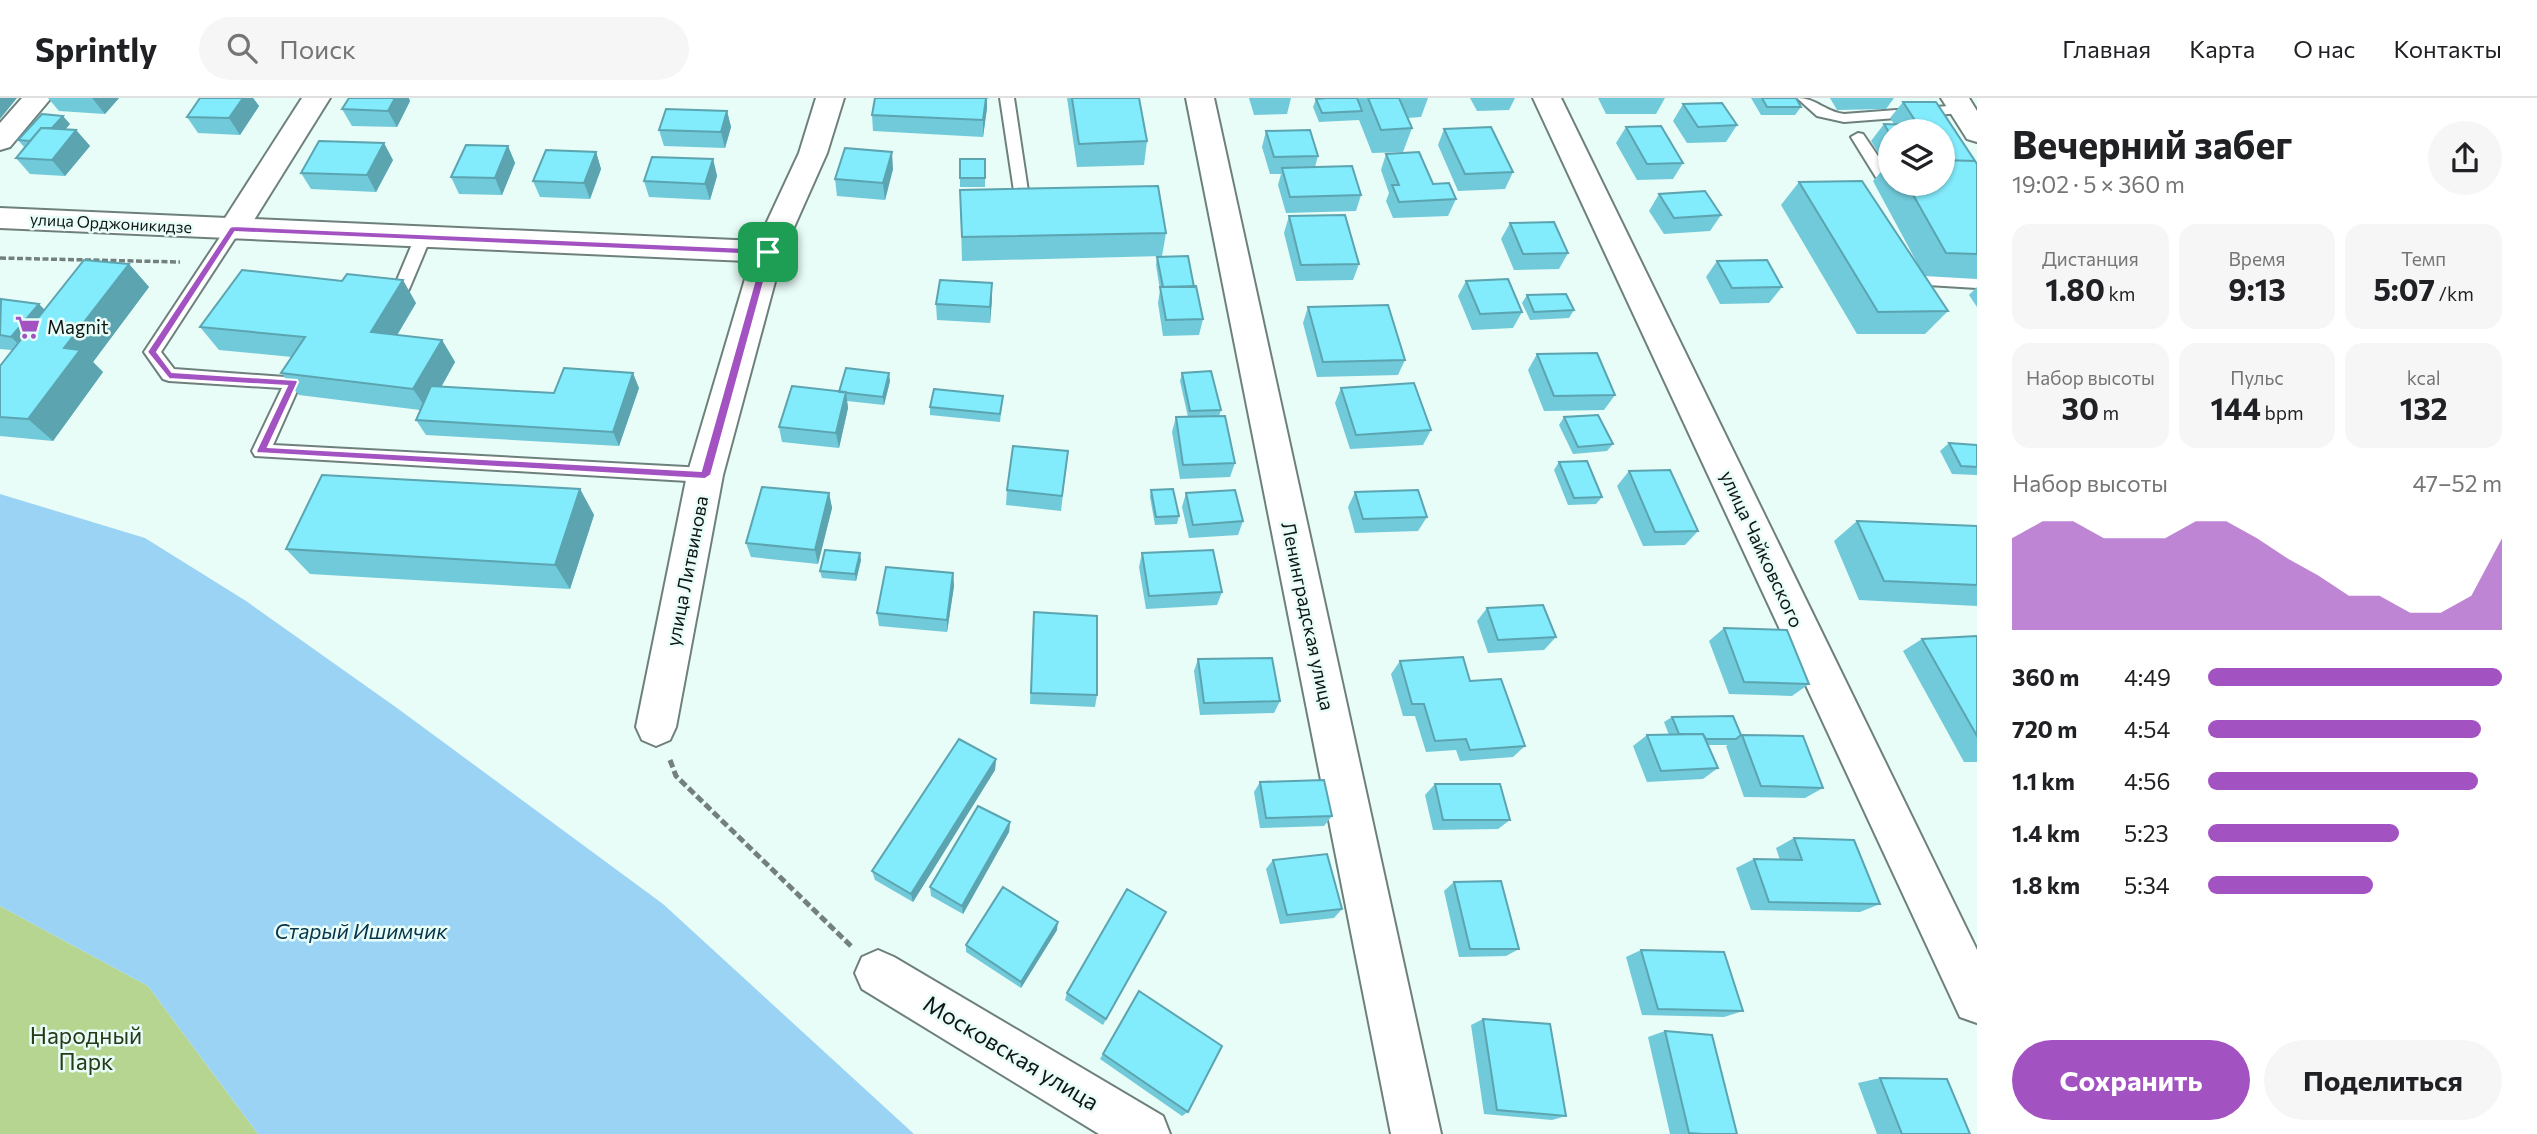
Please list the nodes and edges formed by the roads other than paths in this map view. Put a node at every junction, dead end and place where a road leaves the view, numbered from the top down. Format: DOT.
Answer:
graph roads {
  1 [pos="37,98"];
  2 [pos="316,98"];
  3 [pos="830,98"];
  4 [pos="1007,98"];
  5 [pos="1200,98"];
  6 [pos="1548,98"];
  7 [pos="1804,98"];
  8 [pos="1958,103"];
  9 [pos="1977,133"];
  10 [pos="1858,137"];
  11 [pos="0,141"];
  12 [pos="1878,169"];
  13 [pos="1021,191"];
  14 [pos="0,218"];
  15 [pos="233,229"];
  16 [pos="423,237"];
  17 [pos="768,252"];
  18 [pos="1903,258"];
  19 [pos="1977,283"];
  20 [pos="402,287"];
  21 [pos="705,475"];
  22 [pos="656,727"];
  23 [pos="878,973"];
  24 [pos="1977,1000"];
  25 [pos="1145,1134"];
  26 [pos="1416,1134"];
  1 -- 11 [label="street"];
  2 -- 15 [label="street"];
  3 -- 17 [label="street, улица Литвинова"];
  4 -- 13 [label="lane"];
  5 -- 26 [label="street, Ленинградская улица"];
  6 -- 24 [label="street, улица Чайковского"];
  7 -- 8 [label="lane"];
  8 -- 9 [label="street"];
  10 -- 12 [label="lane"];
  14 -- 15 [label="street, улица Орджоникидзе"];
  15 -- 16 [label="street, улица Орджоникидзе"];
  15 -- 21 [label="lane"];
  16 -- 17 [label="street, улица Орджоникидзе"];
  16 -- 20 [label="lane"];
  17 -- 21 [label="street, улица Литвинова"];
  18 -- 19 [label="lane"];
  21 -- 22 [label="street, улица Литвинова"];
  23 -- 25 [label="street, Московская улица"];
}
